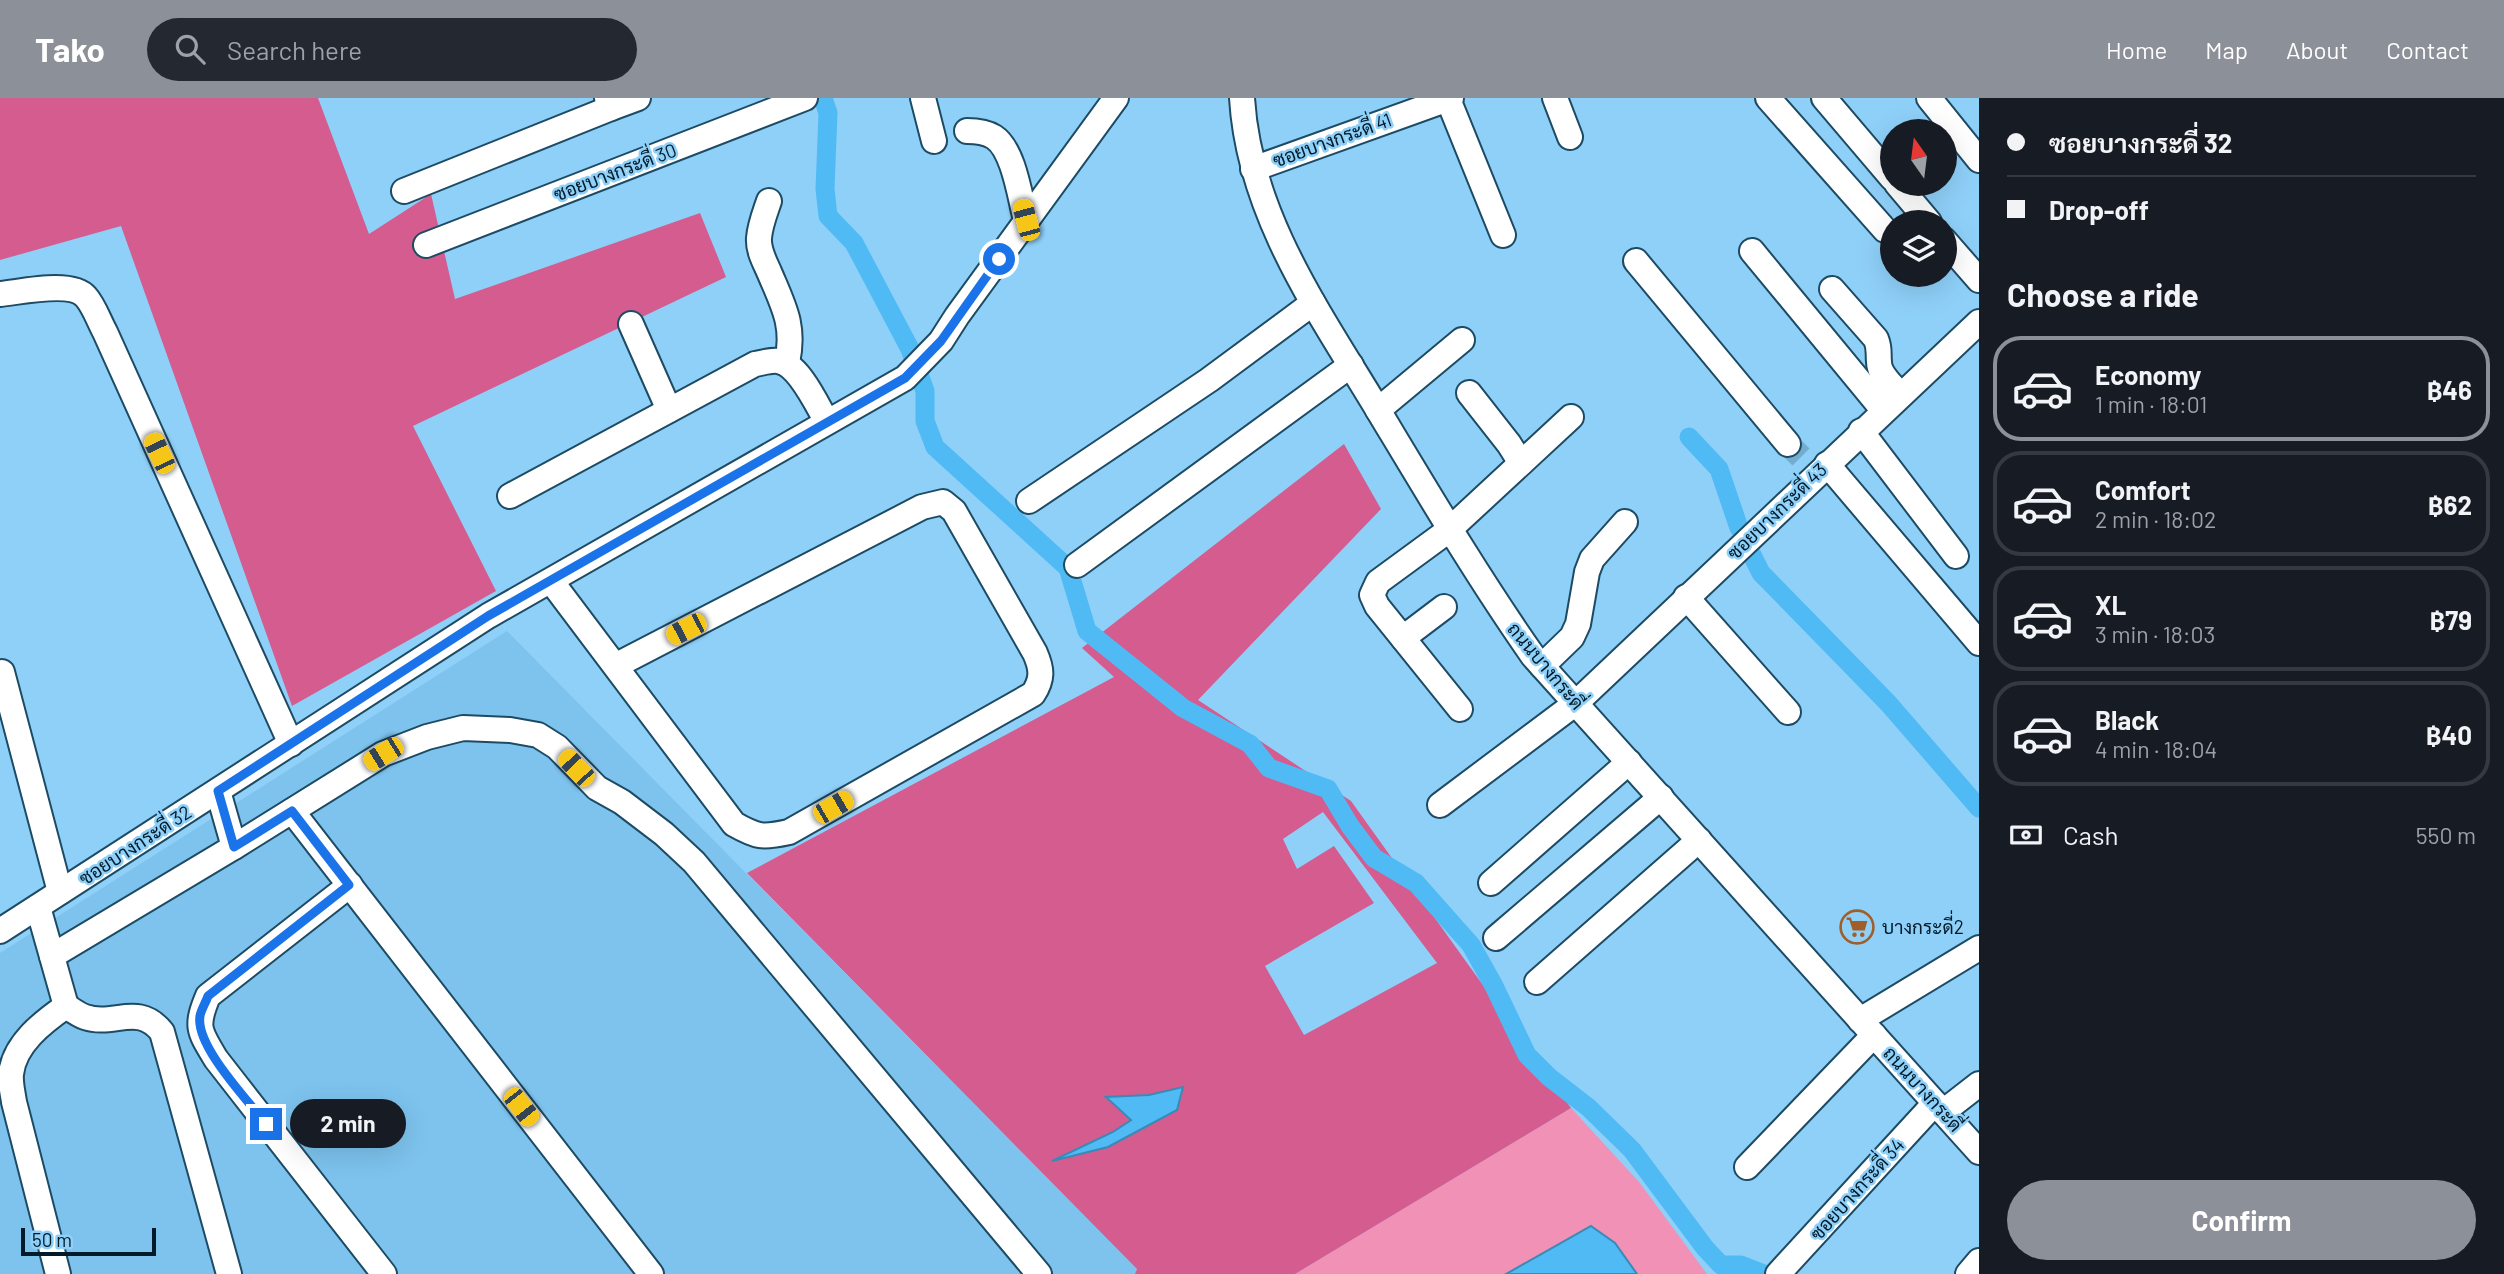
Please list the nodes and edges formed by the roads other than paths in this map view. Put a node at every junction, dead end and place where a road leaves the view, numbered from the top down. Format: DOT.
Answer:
graph roads {
  1 [pos="638,98"];
  2 [pos="923,98"];
  3 [pos="1116,98"];
  4 [pos="1241,98"];
  5 [pos="1450,98"];
  6 [pos="1555,98"];
  7 [pos="1768,98"];
  8 [pos="1824,98"];
  9 [pos="1929,98"];
  10 [pos="804,99"];
  11 [pos="609,103"];
  12 [pos="1423,103"];
  13 [pos="967,131"];
  14 [pos="1570,137"];
  15 [pos="934,141"];
  16 [pos="1979,160"];
  17 [pos="1880,164"];
  18 [pos="1253,169"];
  19 [pos="404,191"];
  20 [pos="1907,196"];
  21 [pos="769,201"];
  22 [pos="1920,210"];
  23 [pos="1026,220"];
  24 [pos="1880,224"];
  25 [pos="1503,236"];
  26 [pos="426,245"];
  27 [pos="1752,251"];
  28 [pos="1957,255"];
  29 [pos="1636,261"];
  30 [pos="1979,281"];
  31 [pos="1832,289"];
  32 [pos="0,294"];
  33 [pos="1313,303"];
  34 [pos="631,324"];
  35 [pos="1975,333"];
  36 [pos="1462,340"];
  37 [pos="787,363"];
  38 [pos="1351,365"];
  39 [pos="1469,393"];
  40 [pos="1893,403"];
  41 [pos="669,410"];
  42 [pos="1378,410"];
  43 [pos="1571,417"];
  44 [pos="827,422"];
  45 [pos="1861,431"];
  46 [pos="1808,460"];
  47 [pos="1521,463"];
  48 [pos="510,496"];
  49 [pos="1029,501"];
  50 [pos="1625,522"];
  51 [pos="1449,530"];
  52 [pos="1956,556"];
  53 [pos="1077,565"];
  54 [pos="551,580"];
  55 [pos="1686,597"];
  56 [pos="1444,607"];
  57 [pos="1403,638"];
  58 [pos="1979,643"];
  59 [pos="615,666"];
  60 [pos="1542,666"];
  61 [pos="2,672"];
  62 [pos="1576,703"];
  63 [pos="1460,709"];
  64 [pos="1788,712"];
  65 [pos="8,729"];
  66 [pos="291,744"];
  67 [pos="1629,762"];
  68 [pos="218,791"];
  69 [pos="1661,797"];
  70 [pos="1440,805"];
  71 [pos="292,811"];
  72 [pos="1699,840"];
  73 [pos="234,847"];
  74 [pos="1491,883"];
  75 [pos="349,885"];
  76 [pos="60,892"];
  77 [pos="38,907"];
  78 [pos="0,931"];
  79 [pos="1496,938"];
  80 [pos="1979,948"];
  81 [pos="52,956"];
  82 [pos="1537,982"];
  83 [pos="66,1006"];
  84 [pos="1867,1027"];
  85 [pos="1979,1084"];
  86 [pos="1939,1107"];
  87 [pos="1979,1152"];
  88 [pos="1747,1167"];
  89 [pos="1979,1261"];
  90 [pos="644,1270"];
  91 [pos="1779,1273"];
  92 [pos="58,1274"];
  93 [pos="229,1274"];
  94 [pos="384,1274"];
  95 [pos="1039,1274"];
  96 [pos="1968,1274"];
  1 -- 11 [label="street"];
  2 -- 15 [label="street"];
  3 -- 23 [label="street, ซอยบางกระดี่ 32"];
  4 -- 18 [label="street, ถนนบางกระดี่"];
  5 -- 12 [label="street, ซอยบางกระดี่ 41"];
  5 -- 25 [label="street"];
  6 -- 14 [label="street"];
  7 -- 24 [label="street"];
  8 -- 17 [label="street"];
  9 -- 16 [label="street"];
  10 -- 26 [label="street, ซอยบางกระดี่ 30"];
  11 -- 19 [label="street"];
  12 -- 18 [label="street, ซอยบางกระดี่ 41"];
  13 -- 23 [label="street"];
  18 -- 33 [label="street, ถนนบางกระดี่"];
  20 -- 22 [label="street"];
  21 -- 37 [label="street"];
  23 -- 44 [label="street, ซอยบางกระดี่ 32"];
  27 -- 40 [label="street"];
  28 -- 30 [label="street"];
  29 -- 46 [label="street"];
  31 -- 40 [label="street"];
  32 -- 66 [label="street"];
  33 -- 38 [label="street, ถนนบางกระดี่"];
  33 -- 49 [label="street"];
  34 -- 41 [label="street"];
  35 -- 40 [label="street, ซอยบางกระดี่ 43"];
  36 -- 42 [label="street"];
  37 -- 41 [label="street"];
  37 -- 44 [label="street"];
  38 -- 42 [label="street, ถนนบางกระดี่"];
  38 -- 53 [label="street"];
  39 -- 47 [label="street"];
  40 -- 45 [label="street, ซอยบางกระดี่ 43"];
  41 -- 48 [label="street"];
  42 -- 51 [label="street, ถนนบางกระดี่"];
  43 -- 47 [label="street"];
  44 -- 54 [label="street, ซอยบางกระดี่ 32"];
  45 -- 46 [label="street, ซอยบางกระดี่ 43"];
  45 -- 52 [label="street"];
  46 -- 55 [label="street, ซอยบางกระดี่ 43"];
  46 -- 58 [label="street"];
  47 -- 51 [label="street"];
  50 -- 60 [label="street"];
  51 -- 57 [label="street"];
  51 -- 60 [label="street, ถนนบางกระดี่"];
  54 -- 59 [label="street"];
  54 -- 66 [label="street, ซอยบางกระดี่ 32"];
  55 -- 62 [label="street, ซอยบางกระดี่ 43"];
  55 -- 64 [label="street"];
  56 -- 57 [label="street"];
  57 -- 63 [label="street"];
  59 -- 59 [label="street"];
  60 -- 62 [label="street, ถนนบางกระดี่"];
  61 -- 65 [label="street"];
  62 -- 67 [label="street, ถนนบางกระดี่"];
  62 -- 70 [label="street, ซอยบางกระดี่ 43"];
  65 -- 76 [label="street"];
  66 -- 68 [label="street, ซอยบางกระดี่ 32"];
  67 -- 69 [label="street, ถนนบางกระดี่"];
  67 -- 74 [label="street"];
  68 -- 73 [label="street"];
  68 -- 76 [label="street, ซอยบางกระดี่ 32"];
  69 -- 72 [label="street, ถนนบางกระดี่"];
  69 -- 79 [label="street"];
  71 -- 73 [label="street"];
  71 -- 75 [label="street"];
  71 -- 95 [label="street"];
  72 -- 82 [label="street"];
  72 -- 84 [label="street, ถนนบางกระดี่"];
  73 -- 81 [label="street"];
  75 -- 90 [label="street"];
  75 -- 94 [label="street"];
  76 -- 77 [label="street, ซอยบางกระดี่ 32"];
  77 -- 78 [label="street, ซอยบางกระดี่ 32"];
  77 -- 81 [label="street"];
  80 -- 84 [label="street"];
  81 -- 83 [label="street"];
  83 -- 92 [label="street"];
  83 -- 93 [label="street"];
  84 -- 86 [label="street, ถนนบางกระดี่"];
  84 -- 88 [label="street"];
  85 -- 86 [label="street, ซอยบางกระดี่ 34"];
  86 -- 87 [label="street, ถนนบางกระดี่"];
  86 -- 91 [label="street, ซอยบางกระดี่ 34"];
  89 -- 96 [label="street"];
}
